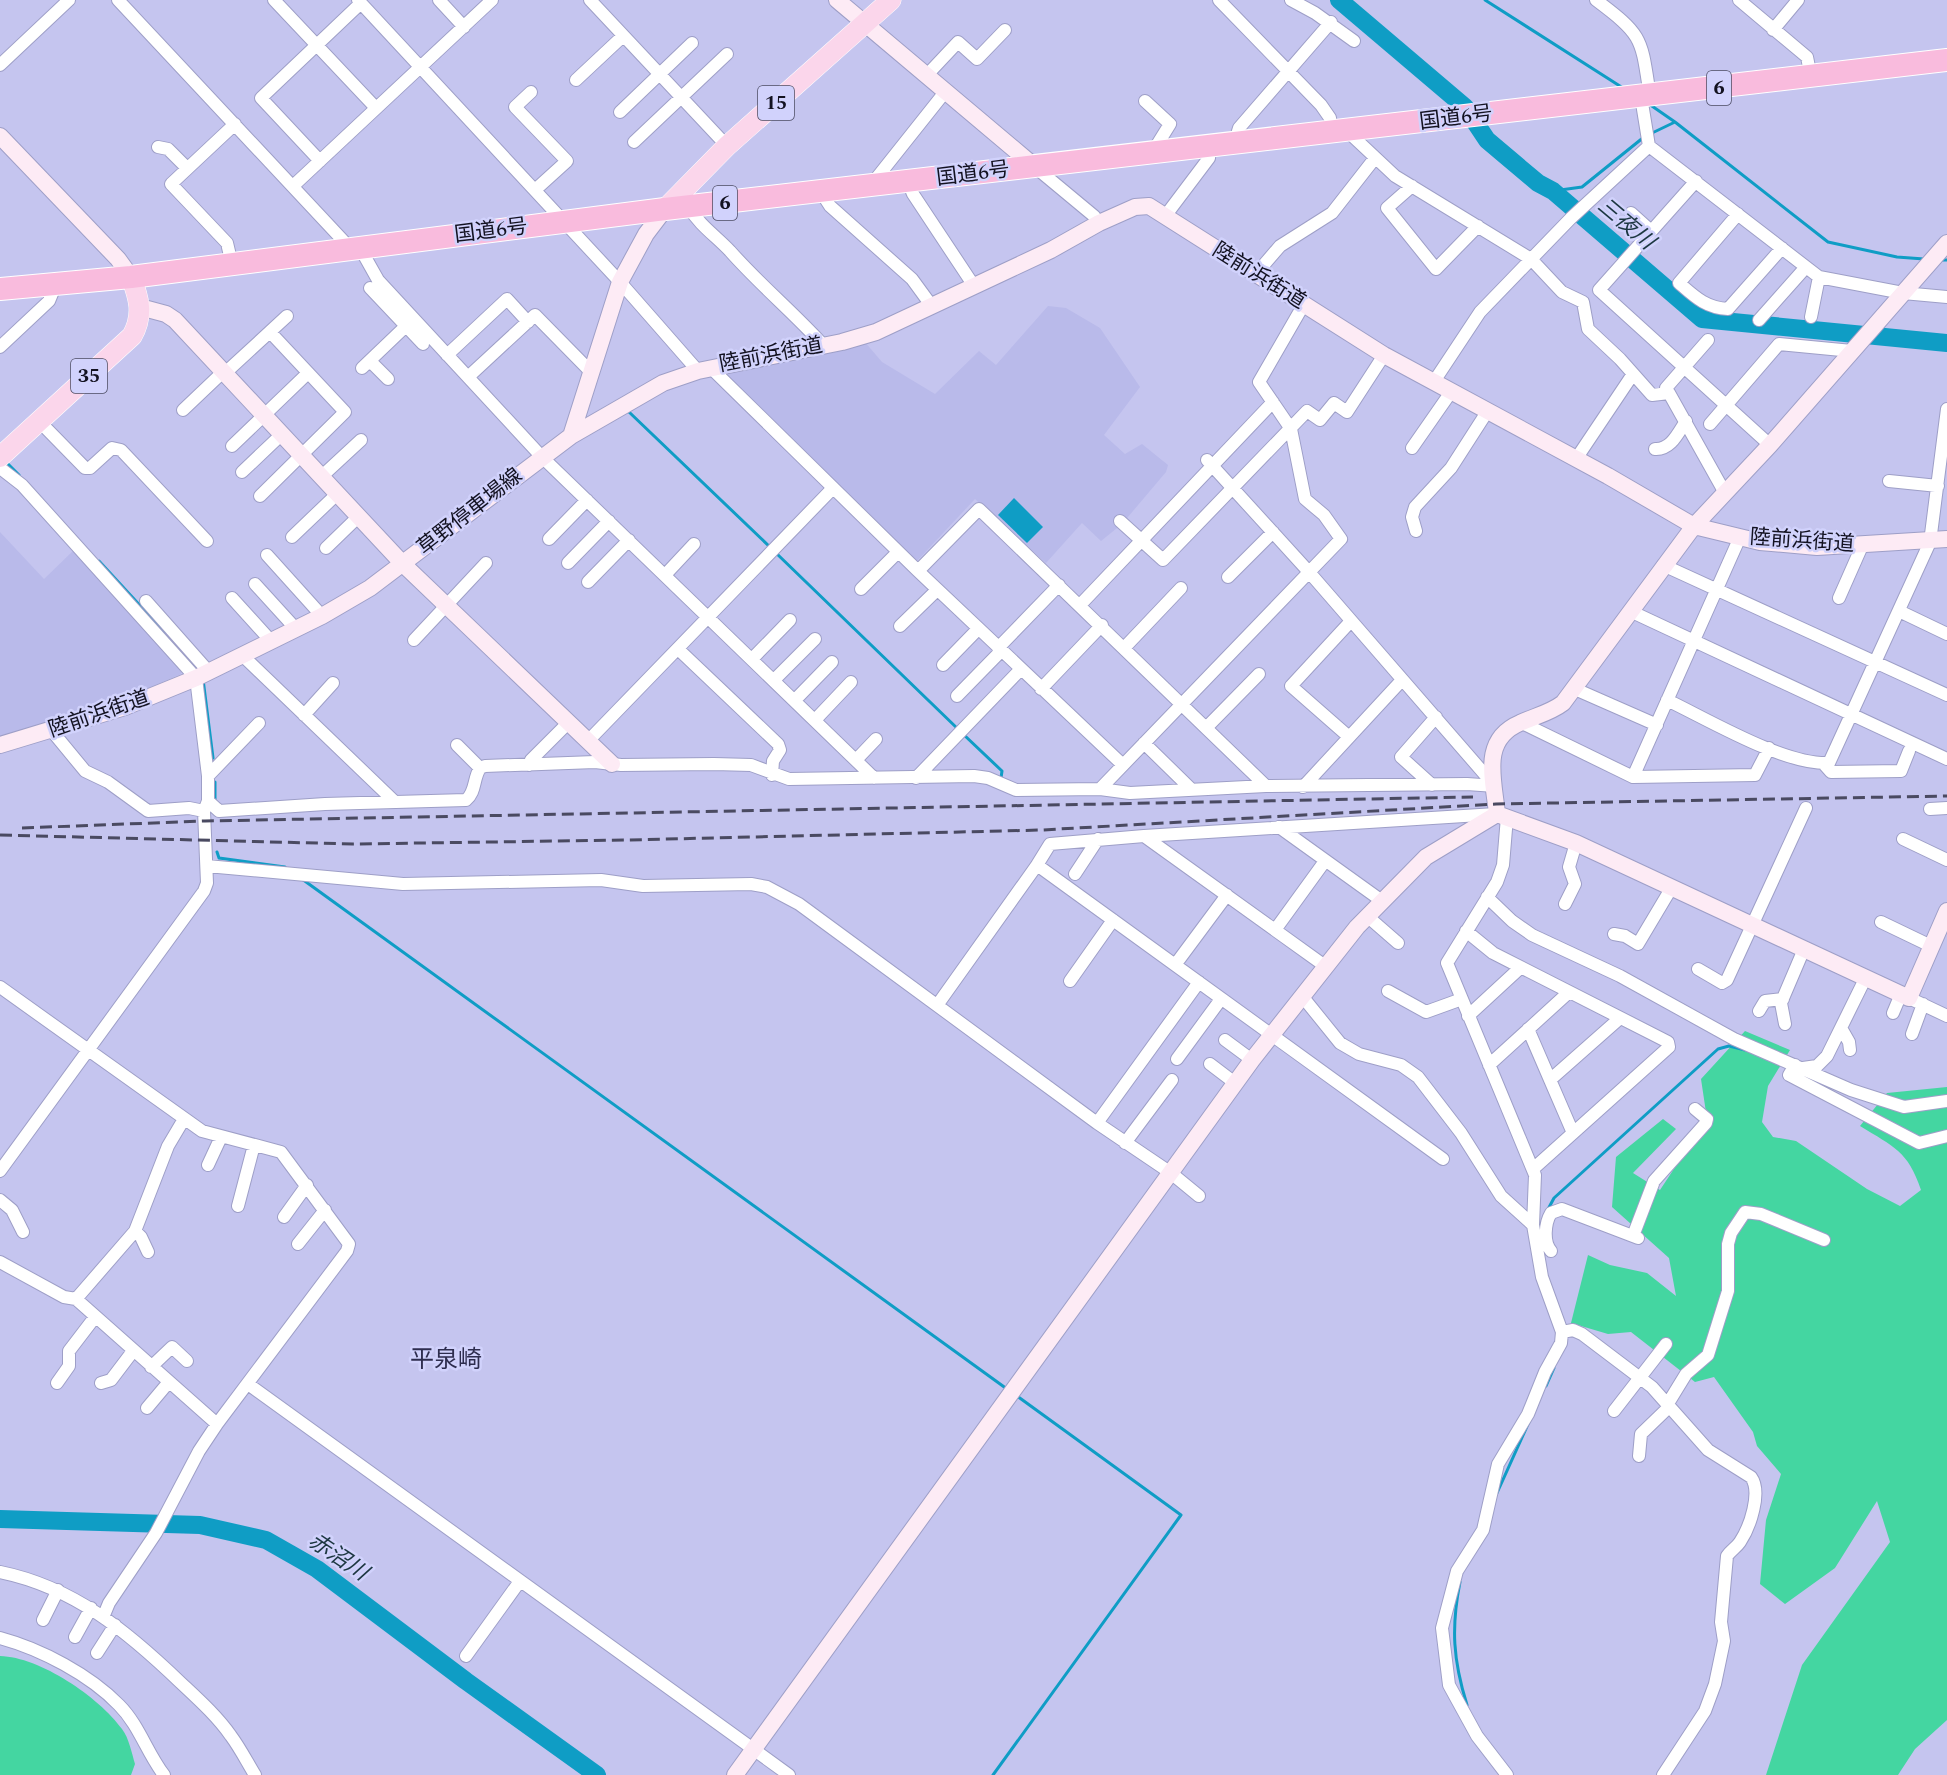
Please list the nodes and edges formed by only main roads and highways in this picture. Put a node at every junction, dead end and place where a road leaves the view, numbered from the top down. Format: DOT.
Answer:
graph roads {
  1 [pos="891,0"];
  2 [pos="1947,60"];
  3 [pos="665,209"];
  4 [pos="131,277"];
  5 [pos="0,289"];
  6 [pos="0,457"];
  1 -- 3 [label="main road, 15"];
  2 -- 3 [label="highway, 国道6号 / 6"];
  3 -- 4 [label="highway, 国道6号 / 6"];
  4 -- 5 [label="highway, 国道6号 / 6"];
  4 -- 6 [label="main road, 35"];
}
